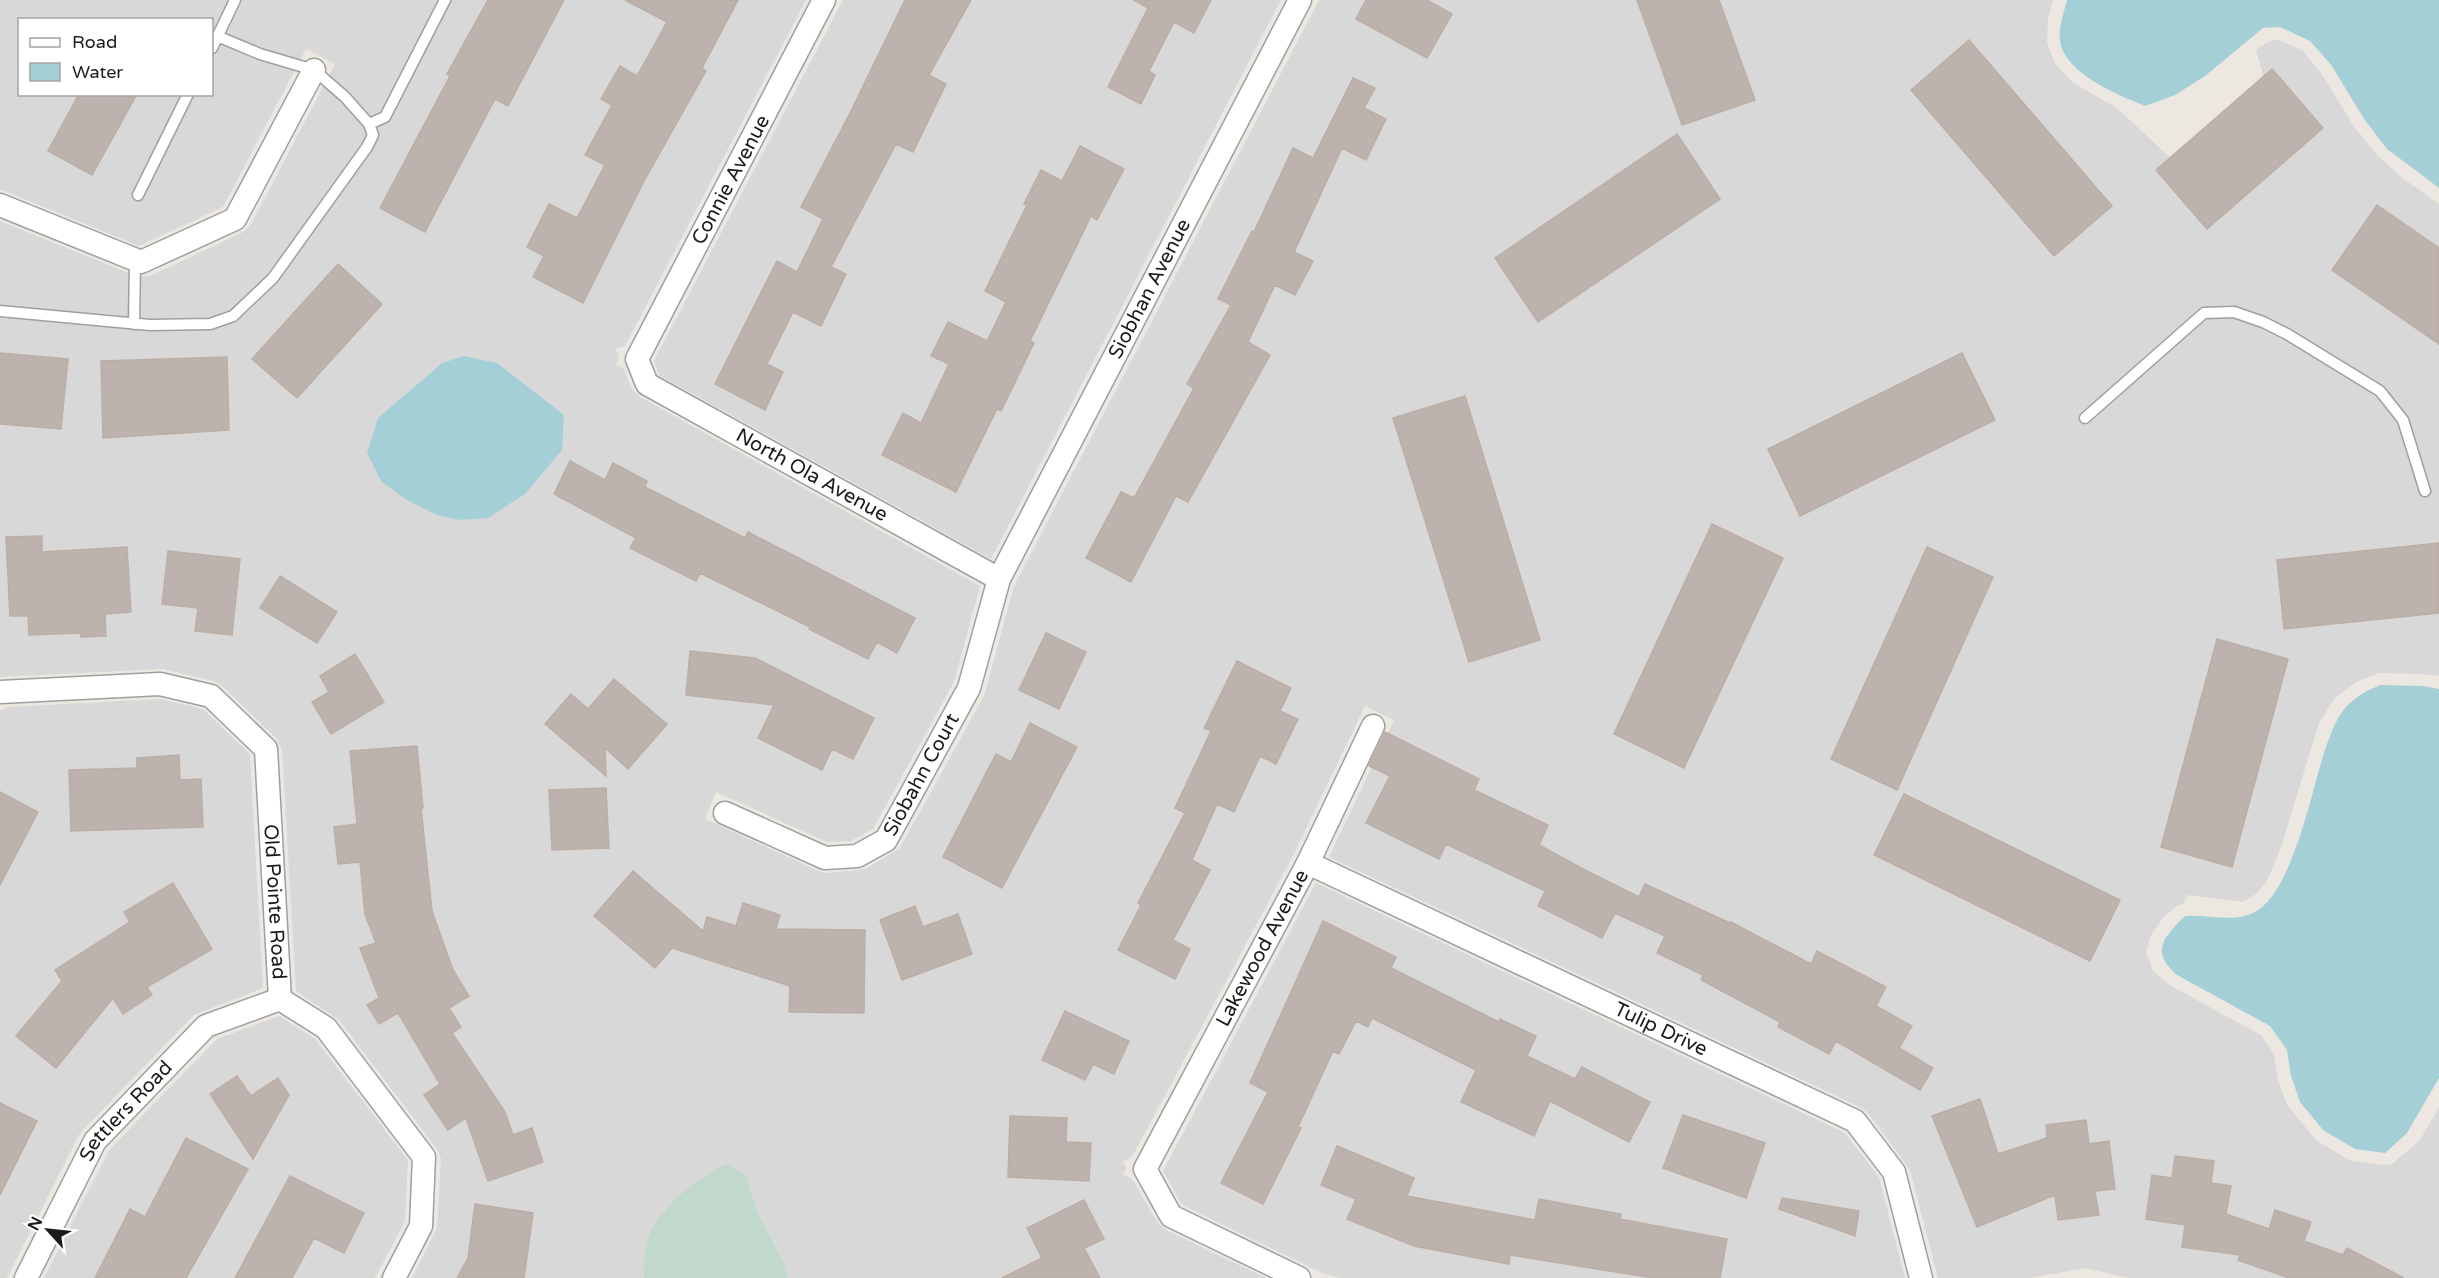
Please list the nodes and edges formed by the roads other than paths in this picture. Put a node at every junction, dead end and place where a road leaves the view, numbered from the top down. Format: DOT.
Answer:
graph roads {
  1 [pos="235,0"];
  2 [pos="445,0"];
  3 [pos="824,0"];
  4 [pos="1300,0"];
  5 [pos="217,36"];
  6 [pos="213,46"];
  7 [pos="314,69"];
  8 [pos="187,96"];
  9 [pos="369,124"];
  10 [pos="138,195"];
  11 [pos="0,205"];
  12 [pos="135,260"];
  13 [pos="0,311"];
  14 [pos="134,324"];
  15 [pos="637,359"];
  16 [pos="2085,418"];
  17 [pos="2426,491"];
  18 [pos="999,579"];
  19 [pos="0,692"];
  20 [pos="1373,726"];
  21 [pos="725,813"];
  22 [pos="1308,863"];
  23 [pos="280,999"];
  24 [pos="26,1278"];
  25 [pos="394,1278"];
  26 [pos="1299,1278"];
  27 [pos="1921,1278"];
  1 -- 5 [label="lane"];
  2 -- 9 [label="lane"];
  3 -- 15 [label="street, Connie Avenue"];
  4 -- 18 [label="street, Siobhan Avenue"];
  5 -- 6 [label="lane"];
  5 -- 7 [label="lane"];
  7 -- 9 [label="lane"];
  7 -- 12 [label="street"];
  8 -- 10 [label="lane"];
  9 -- 14 [label="lane"];
  11 -- 12 [label="street"];
  12 -- 14 [label="lane"];
  13 -- 14 [label="lane"];
  15 -- 18 [label="street, North Ola Avenue"];
  16 -- 17 [label="lane"];
  18 -- 21 [label="street, Siobahn Court"];
  19 -- 23 [label="street, Old Pointe Road"];
  20 -- 22 [label="street, Lakewood Avenue"];
  22 -- 26 [label="street, Lakewood Avenue"];
  22 -- 27 [label="street, Tulip Drive"];
  23 -- 24 [label="street, Settlers Road"];
  23 -- 25 [label="street, Old Pointe Road"];
}
